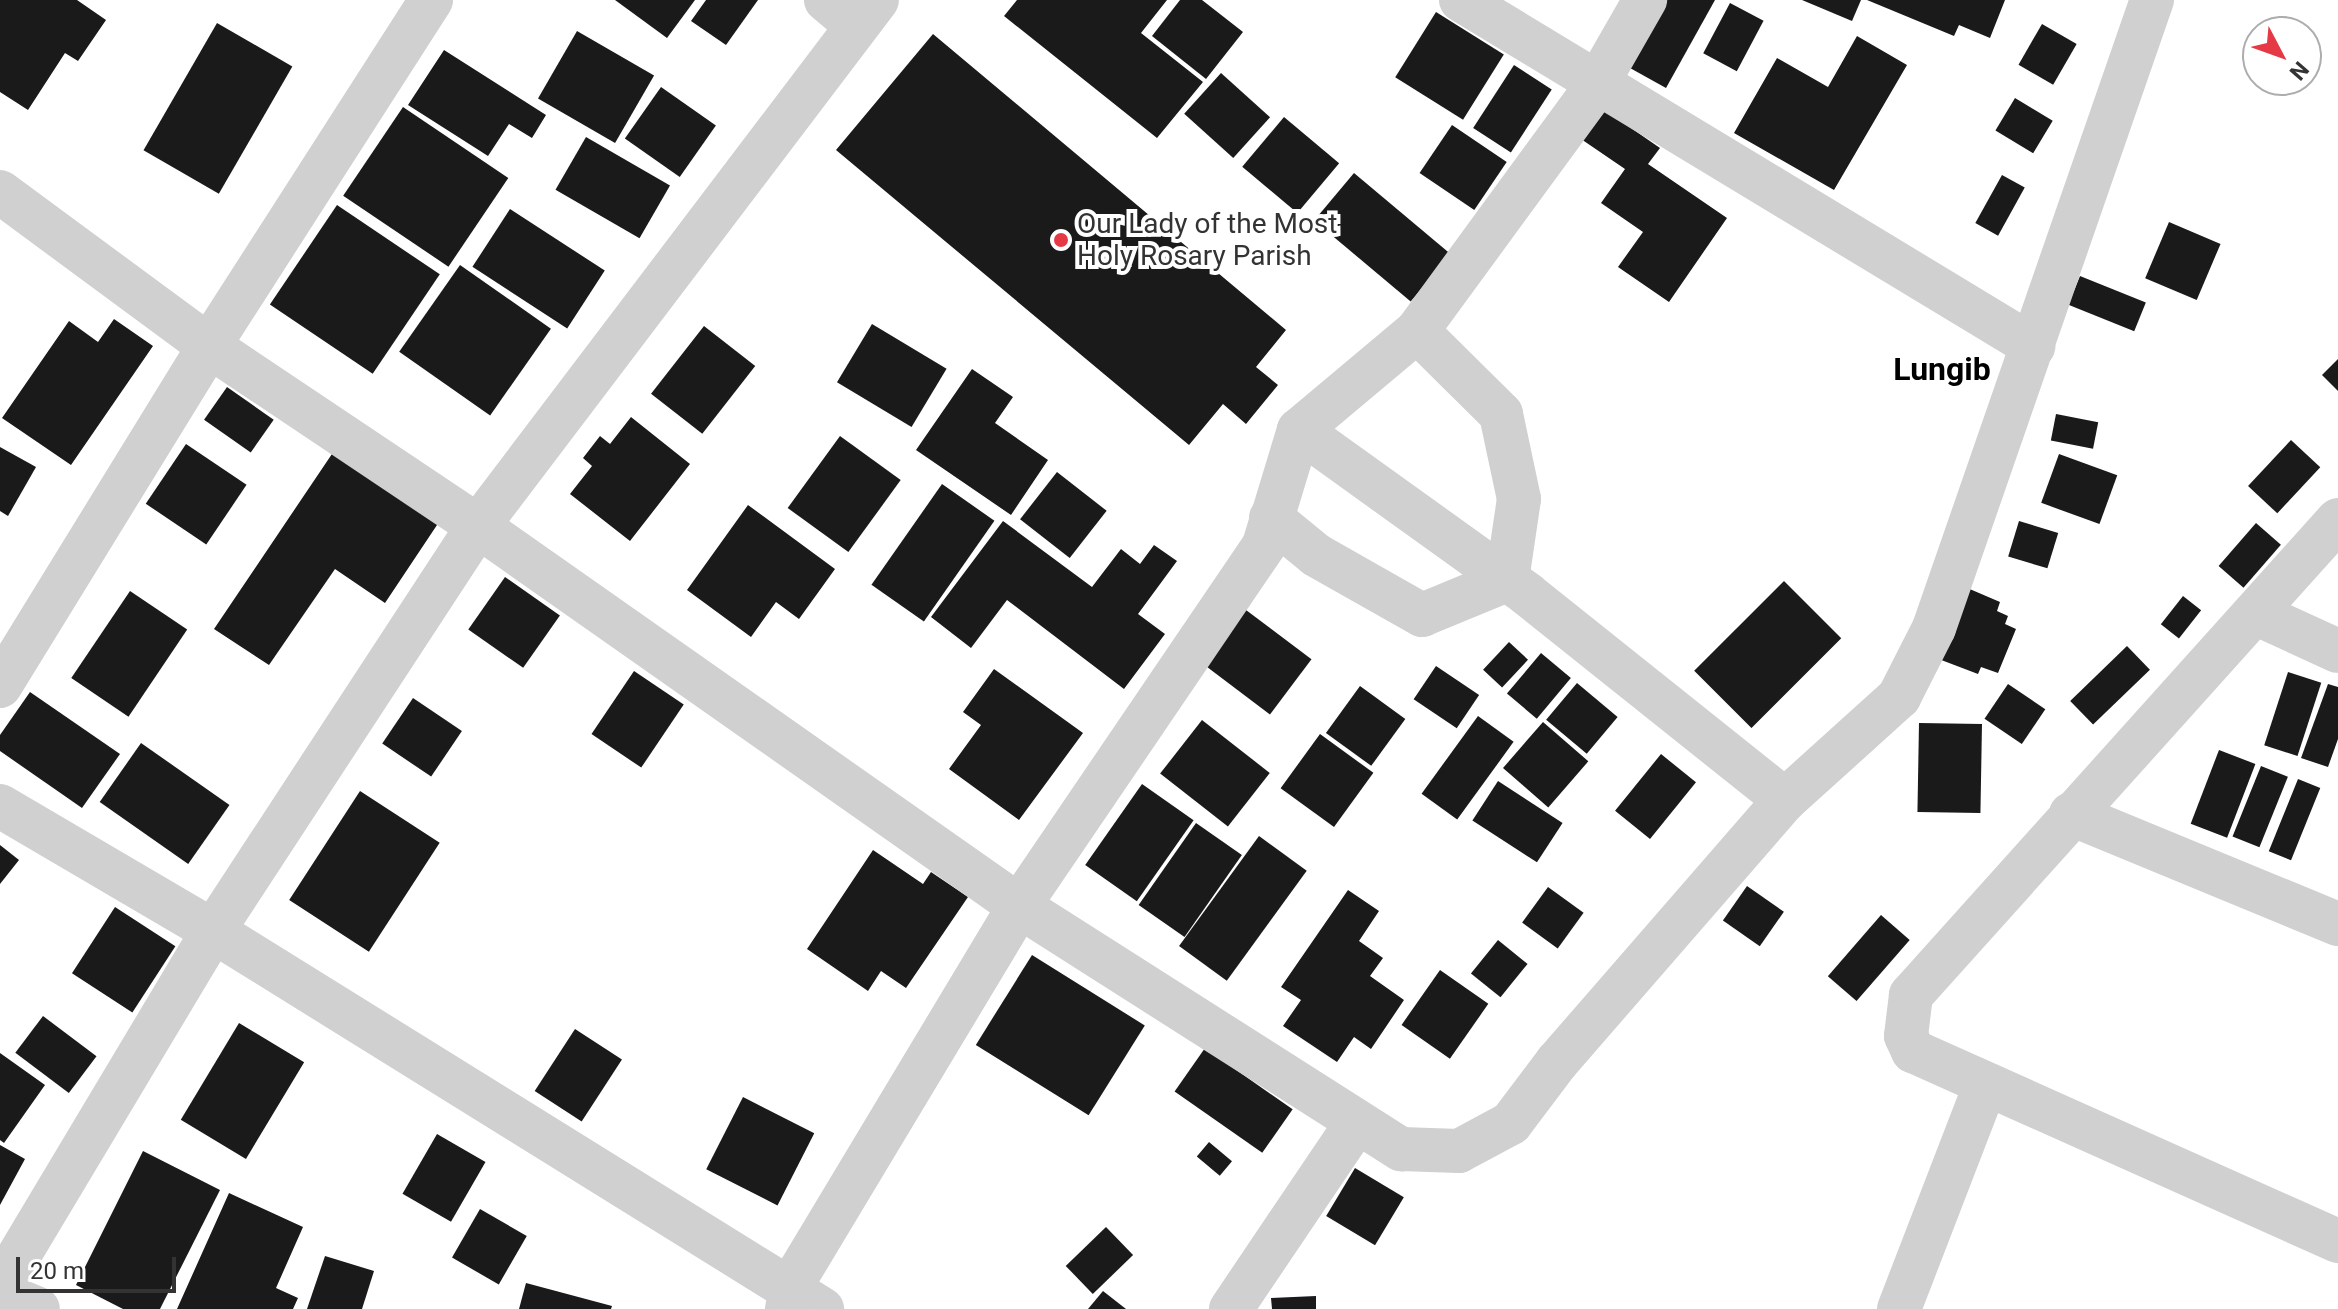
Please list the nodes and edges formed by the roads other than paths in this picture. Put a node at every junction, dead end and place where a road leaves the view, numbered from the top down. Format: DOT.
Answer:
graph roads {
  1 [pos="431,0"];
  2 [pos="1461,0"];
  3 [pos="1645,0"];
  4 [pos="2152,0"];
  5 [pos="853,8"];
  6 [pos="1597,83"];
  7 [pos="0,192"];
  8 [pos="1417,331"];
  9 [pos="209,346"];
  10 [pos="2033,346"];
  11 [pos="1299,430"];
  12 [pos="1271,518"];
  13 [pos="2338,520"];
  14 [pos="478,526"];
  15 [pos="1507,580"];
  16 [pos="2255,613"];
  17 [pos="2338,651"];
  18 [pos="0,686"];
  19 [pos="1785,800"];
  20 [pos="0,806"];
  21 [pos="2071,814"];
  22 [pos="1019,906"];
  23 [pos="2338,924"];
  24 [pos="213,931"];
  25 [pos="1986,1084"];
  26 [pos="1357,1122"];
  27 [pos="2338,1241"];
  28 [pos="0,1290"];
  29 [pos="800,1301"];
  30 [pos="38,1309"];
  31 [pos="1231,1309"];
  32 [pos="1899,1309"];
  1 -- 9 [label="street"];
  2 -- 6 [label="street"];
  3 -- 6 [label="street"];
  4 -- 10 [label="street"];
  5 -- 14 [label="street"];
  6 -- 8 [label="street"];
  6 -- 10 [label="street"];
  7 -- 9 [label="street"];
  8 -- 11 [label="street"];
  8 -- 15 [label="street"];
  9 -- 14 [label="street"];
  9 -- 18 [label="street"];
  10 -- 19 [label="street"];
  11 -- 12 [label="street"];
  11 -- 15 [label="street"];
  12 -- 15 [label="street"];
  12 -- 22 [label="street"];
  13 -- 16 [label="street"];
  14 -- 22 [label="street"];
  14 -- 24 [label="street"];
  15 -- 19 [label="street"];
  16 -- 17 [label="street"];
  16 -- 21 [label="street"];
  19 -- 26 [label="street"];
  20 -- 24 [label="street"];
  21 -- 23 [label="street"];
  21 -- 25 [label="street"];
  22 -- 26 [label="street"];
  22 -- 29 [label="street"];
  24 -- 28 [label="street"];
  24 -- 29 [label="street"];
  25 -- 27 [label="street"];
  25 -- 32 [label="street"];
  26 -- 31 [label="street"];
  28 -- 30 [label="street"];
}
